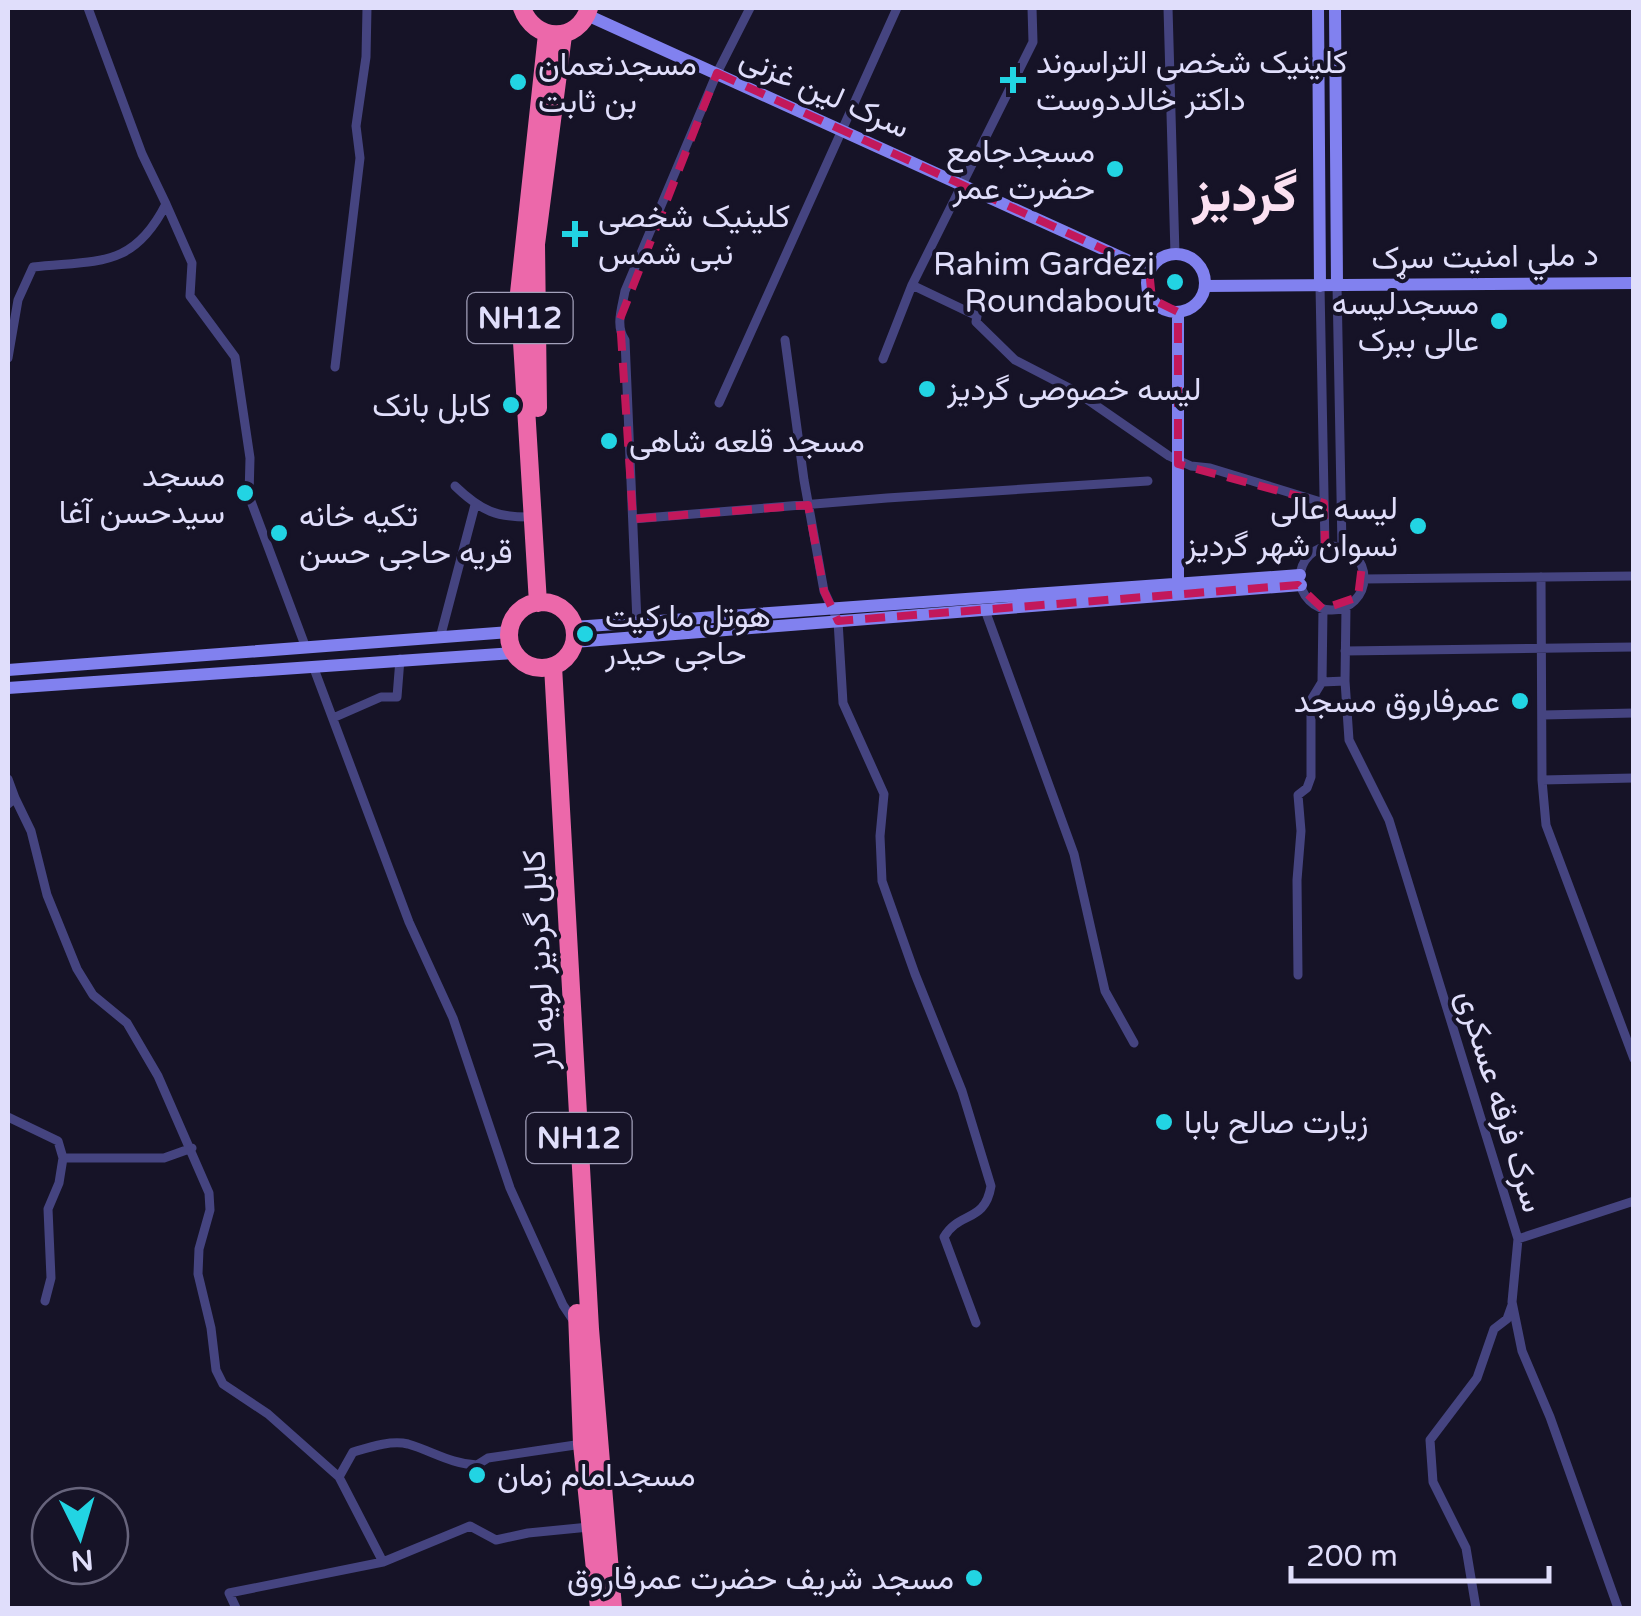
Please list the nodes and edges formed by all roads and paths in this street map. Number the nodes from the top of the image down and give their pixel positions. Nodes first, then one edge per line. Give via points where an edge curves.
1 (88, 8) edge
2 (367, 8) edge
3 (522, 8) edge
4 (750, 8) edge
5 (896, 8) edge
6 (1032, 8) edge
7 (1168, 8) edge
8 (1318, 8) edge
9 (1334, 8) edge
10 (588, 11) edge
11 (555, 34) junction
12 (717, 73) junction
13 (842, 128) junction
14 (964, 185) junction
15 (166, 204) junction
16 (1175, 254) junction
17 (1150, 270) junction
18 (1634, 282) edge
19 (912, 285) junction
20 (1205, 286) junction
21 (1320, 286) junction
22 (1337, 286) junction
23 (1178, 312) junction
24 (785, 340) dead end
25 (8, 358) edge
26 (883, 359) dead end
27 (335, 367) dead end
28 (719, 403) dead end
29 (1178, 460) junction
30 (1148, 481) dead end
31 (455, 486) dead end
32 (1324, 503) junction
33 (475, 505) junction
34 (808, 506) junction
35 (533, 517) junction
36 (634, 519) junction
37 (1325, 547) junction
38 (1342, 547) junction
39 (1541, 576) junction
40 (1634, 576) edge
41 (1364, 579) junction
42 (1301, 580) junction
43 (1178, 584) junction
44 (544, 603) junction
45 (1346, 607) junction
46 (1323, 608) junction
47 (985, 610) junction
48 (835, 615) junction
49 (637, 622) junction
50 (510, 632) junction
51 (574, 634) junction
52 (440, 638) junction
53 (1634, 647) edge
54 (306, 648) junction
55 (1542, 648) junction
56 (1346, 651) junction
57 (514, 653) junction
58 (400, 659) junction
59 (313, 666) junction
60 (547, 667) junction
61 (8, 670) edge
62 (1345, 681) junction
63 (1322, 682) junction
64 (8, 688) edge
65 (1634, 713) edge
66 (1542, 715) junction
67 (333, 718) junction
68 (1634, 778) edge
69 (8, 779) edge
70 (1542, 780) junction
71 (11, 801) edge
72 (1298, 975) dead end
73 (1134, 1043) dead end
74 (1634, 1059) edge
75 (8, 1117) edge
76 (192, 1148) junction
77 (63, 1158) junction
78 (1634, 1201) edge
79 (1518, 1240) junction
80 (45, 1301) dead end
81 (1512, 1302) junction
82 (976, 1323) dead end
83 (578, 1327) junction
84 (582, 1444) junction
85 (339, 1477) junction
86 (590, 1527) junction
87 (382, 1562) junction
88 (236, 1608) edge
89 (599, 1608) edge
90 (613, 1608) edge
91 (1476, 1608) edge
92 (1618, 1608) edge

1 - 15 street
2 - 27 street via 356,126 360,158
3 - 11 highway via 533,28
4 - 12 street
5 - 13 street
6 - 14 street via 1032,42
7 - 16 street
8 - 21 street
9 - 22 street
10 - 11 highway via 582,24
10 - 12 street, سرک لین غزنی
11 - 35 highway, NH12 via 519,294
11 - 44 highway, NH12 via 536,244
12 - 13 street, سرک لین غزنی
12 - 36 street via 625,291 619,332
13 - 14 street, سرک لین غزنی
13 - 28 street
14 - 17 street, سرک لین غزنی
14 - 19 street
15 - 25 street via 156,224 117,258 33,267 18,300
15 - 54 street via 192,263 190,296 235,356 250,496
16 - 17 street
16 - 20 street via 1201,267
17 - 23 street via 1152,299
18 - 22 street, د ملي امنیت سړک
19 - 26 street
19 - 29 street via 977,316 1015,360
20 - 21 street, د ملي امنیت سړک
20 - 23 street via 1196,304
21 - 22 street, د ملي امنیت سړک
21 - 32 street
22 - 38 street
23 - 29 street
24 - 34 street
29 - 32 street
29 - 43 street
30 - 34 street
31 - 33 street
32 - 37 street
33 - 35 street via 506,518
33 - 52 street
34 - 36 street
34 - 48 street
35 - 44 highway, NH12
36 - 49 street
37 - 38 street
37 - 42 street via 1308,557
38 - 41 street via 1357,558
39 - 40 street
39 - 41 street
39 - 55 street
41 - 45 street
42 - 43 street
42 - 46 street via 1309,600
42 - 47 street
43 - 48 street
44 - 50 highway via 519,612
44 - 51 highway via 567,614
45 - 46 street
45 - 56 street, سرک فرقه عسکری
46 - 63 street
47 - 48 street
47 - 73 street via 1074,854 1105,991
48 - 49 street
48 - 51 street
48 - 82 street via 843,703 884,794 882,881 992,1186 979,1213 950,1225 944,1237
49 - 51 street
50 - 52 street
50 - 57 highway
51 - 60 highway via 570,654
52 - 54 street
53 - 55 street
54 - 61 street
55 - 56 street
55 - 66 street
56 - 62 street, سرک فرقه عسکری
57 - 58 street
57 - 60 highway
58 - 59 street
58 - 67 street via 396,697 381,696
59 - 64 street
59 - 67 street
60 - 83 highway, کابل گردیز لویه لار / NH12
60 - 90 highway, کابل گردیز لویه لار / NH12
62 - 63 street
62 - 79 street, سرک فرقه عسکری via 1349,740 1389,820
63 - 72 street via 1311,700 1311,777 1298,795
65 - 66 street
66 - 70 street
67 - 83 street via 409,922 453,1018 510,1188
68 - 70 street
69 - 71 street
70 - 74 street via 1546,825
71 - 76 street via 32,831 46,894 77,969 93,995 127,1022
75 - 77 street via 58,1141
76 - 77 street via 164,1158
76 - 85 street via 209,1193 198,1274 216,1370 223,1384
77 - 80 street via 48,1209 51,1278
78 - 79 street
79 - 81 street, سرک فرقه عسکری
81 - 91 street via 1507,1319 1494,1329 1477,1378 1430,1440 1433,1482 1466,1548
81 - 92 street, سرک فرقه عسکری via 1522,1351
83 - 84 highway, کابل گردیز لویه لار / NH12
84 - 85 street via 477,1465 405,1443 380,1445 354,1452
84 - 86 highway, کابل گردیز لویه لار / NH12
85 - 87 street
86 - 87 street via 496,1540 470,1526
86 - 89 highway, کابل گردیز لویه لار / NH12
87 - 88 street via 229,1593

